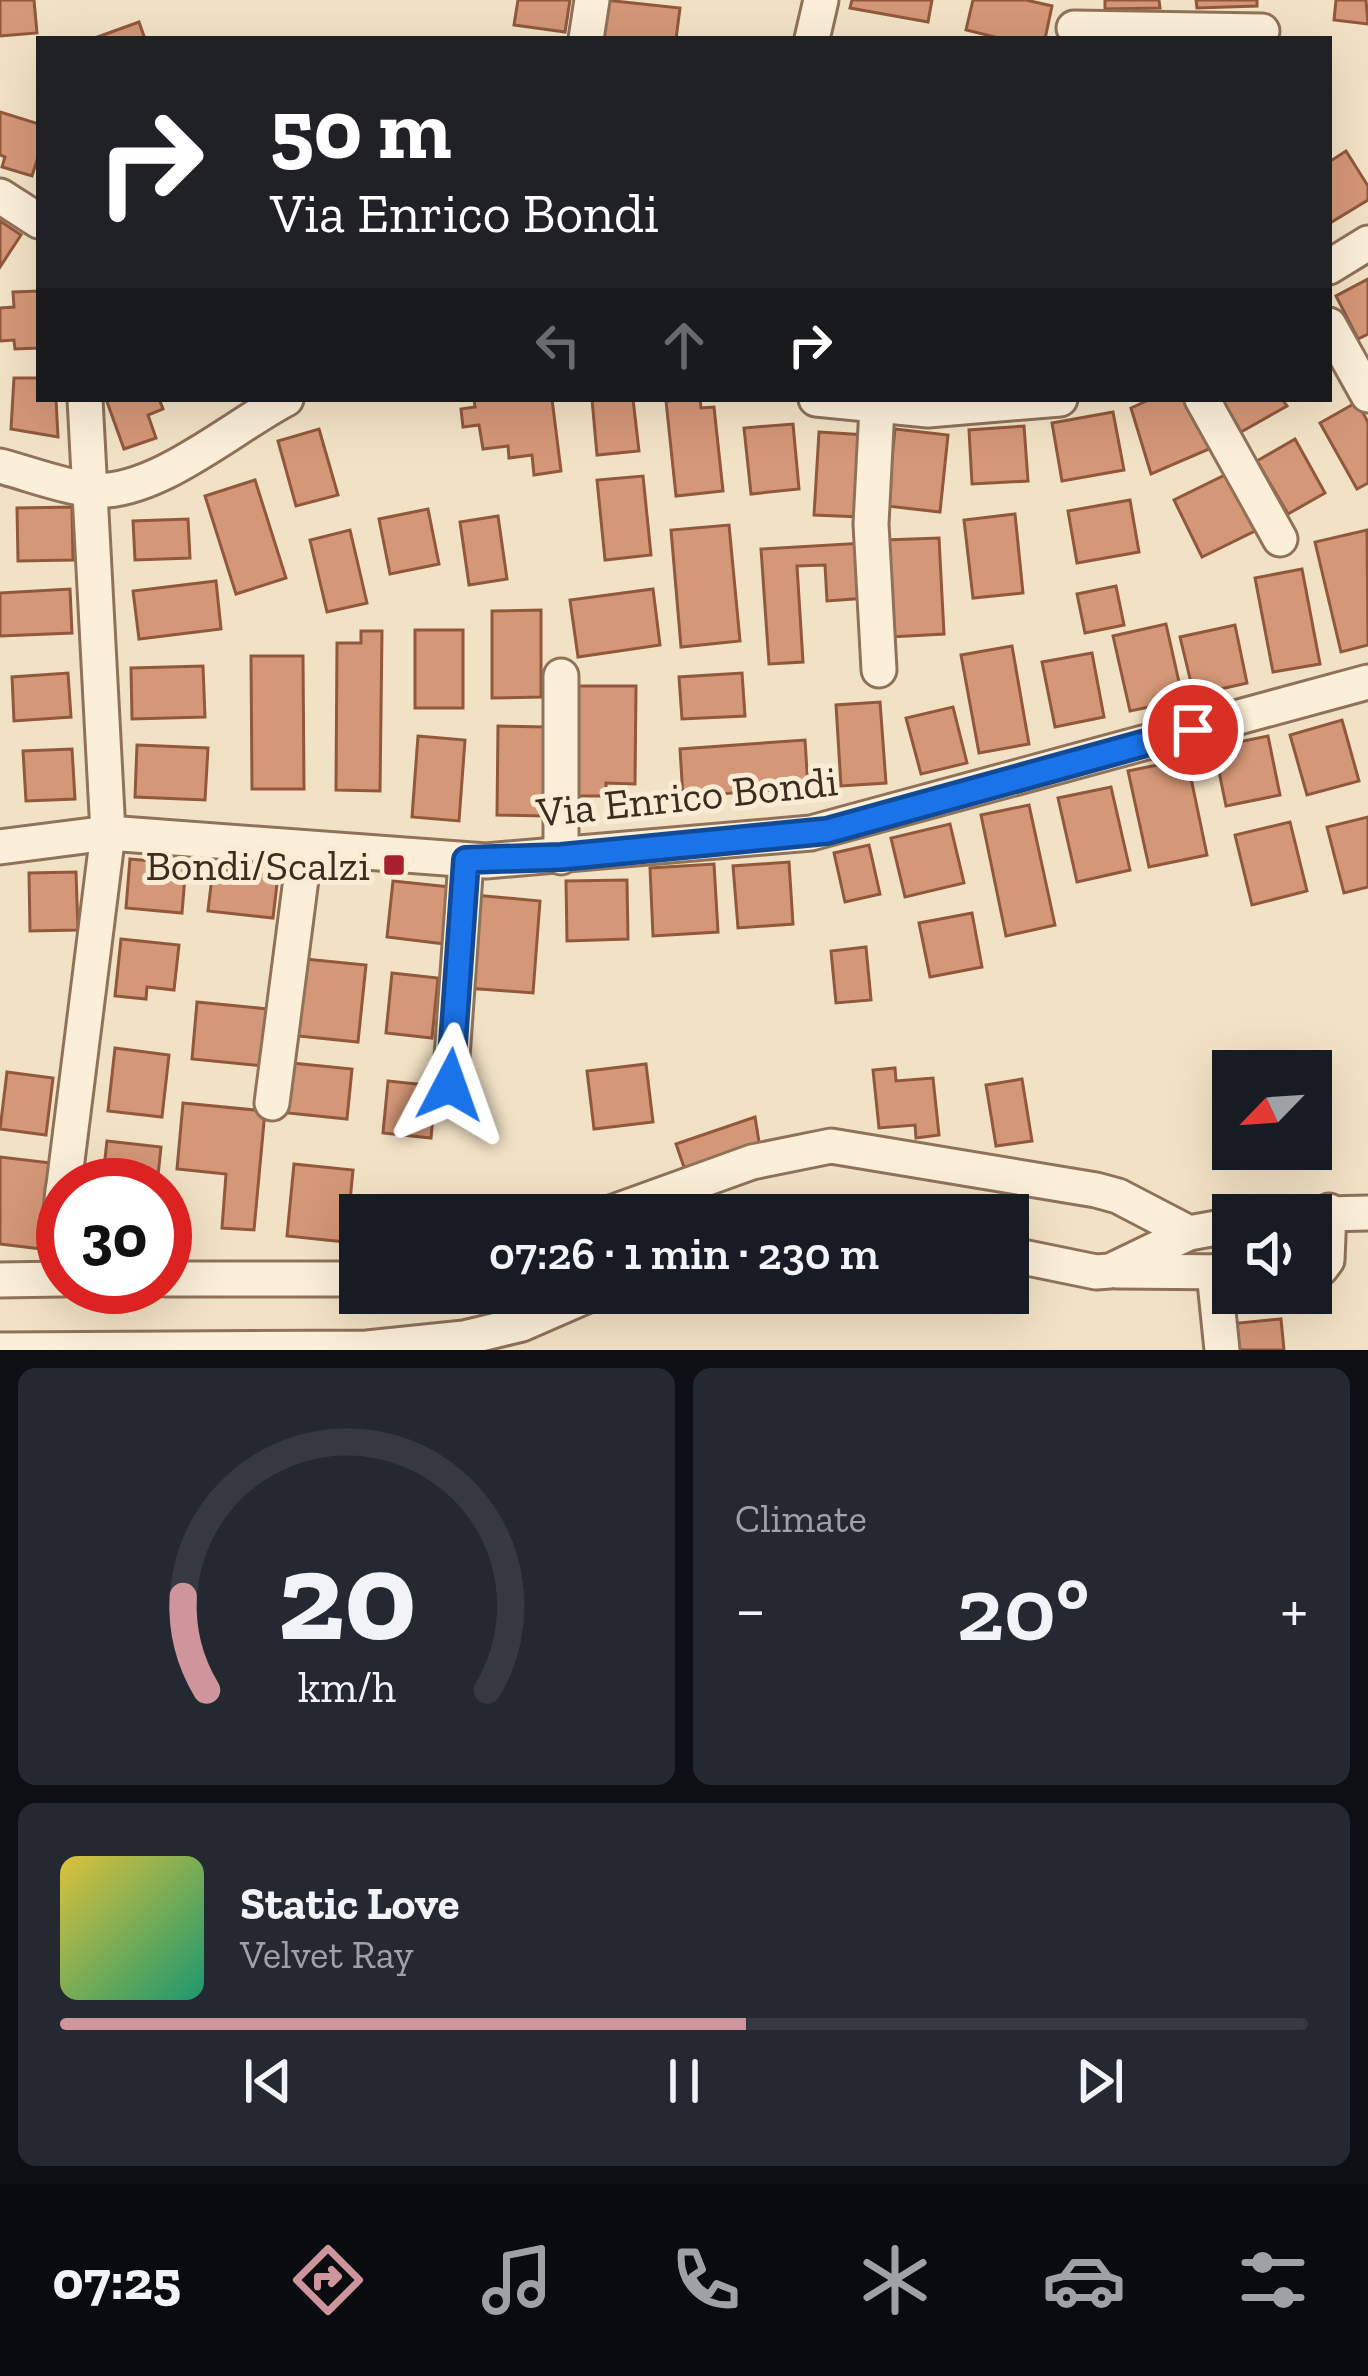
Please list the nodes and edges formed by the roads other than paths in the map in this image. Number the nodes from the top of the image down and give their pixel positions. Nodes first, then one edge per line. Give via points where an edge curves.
1 (592, 0) edge
2 (820, 0) edge
3 (1074, 22) edge
4 (1262, 31) dead end
5 (586, 36) edge
6 (813, 36) edge
7 (0, 196) edge
8 (36, 219) edge
9 (1368, 243) edge
10 (1332, 264) edge
11 (1332, 330) edge
12 (1368, 395) edge
13 (85, 402) edge
14 (281, 402) edge
15 (839, 402) edge
16 (1030, 402) edge
17 (1204, 402) edge
18 (877, 407) junction
19 (0, 466) edge
20 (91, 490) junction
21 (1280, 539) dead end
22 (880, 670) dead end
23 (561, 676) dead end
24 (1368, 682) edge
25 (108, 832) junction
26 (0, 848) edge
27 (305, 848) junction
28 (561, 857) junction
29 (466, 860) junction
30 (450, 1085) dead end
31 (272, 1103) dead end
32 (67, 1158) edge
33 (663, 1194) edge
34 (1332, 1211) edge
35 (1368, 1213) edge
36 (1212, 1228) edge
37 (1189, 1232) junction
38 (1029, 1258) edge
39 (1109, 1271) junction
40 (1212, 1272) edge
41 (36, 1279) edge
42 (192, 1279) edge
43 (339, 1279) edge
44 (0, 1280) edge
45 (545, 1314) edge
46 (1222, 1314) edge
47 (0, 1350) edge
48 (1222, 1350) edge

1 - 5 street
2 - 6 street
3 - 4 street
7 - 8 street
9 - 10 street
11 - 12 street
13 - 20 street
14 - 20 street via 150,479
15 - 18 street
16 - 18 street
17 - 21 street
18 - 22 street via 871,524
19 - 20 street
20 - 25 street
23 - 28 street
24 - 28 street, Via Enrico Bondi via 843,827
25 - 26 street, Via Enrico Bondi
25 - 27 street, Via Enrico Bondi
25 - 32 street
27 - 29 street, Via Enrico Bondi
27 - 31 street
28 - 29 street, Via Enrico Bondi
29 - 30 street
33 - 37 street via 752,1162 831,1146 1096,1190
34 - 35 street
36 - 37 street
37 - 39 street
38 - 39 street
39 - 40 street
41 - 44 street
42 - 43 street
45 - 47 street via 464,1338 386,1346
46 - 48 street

